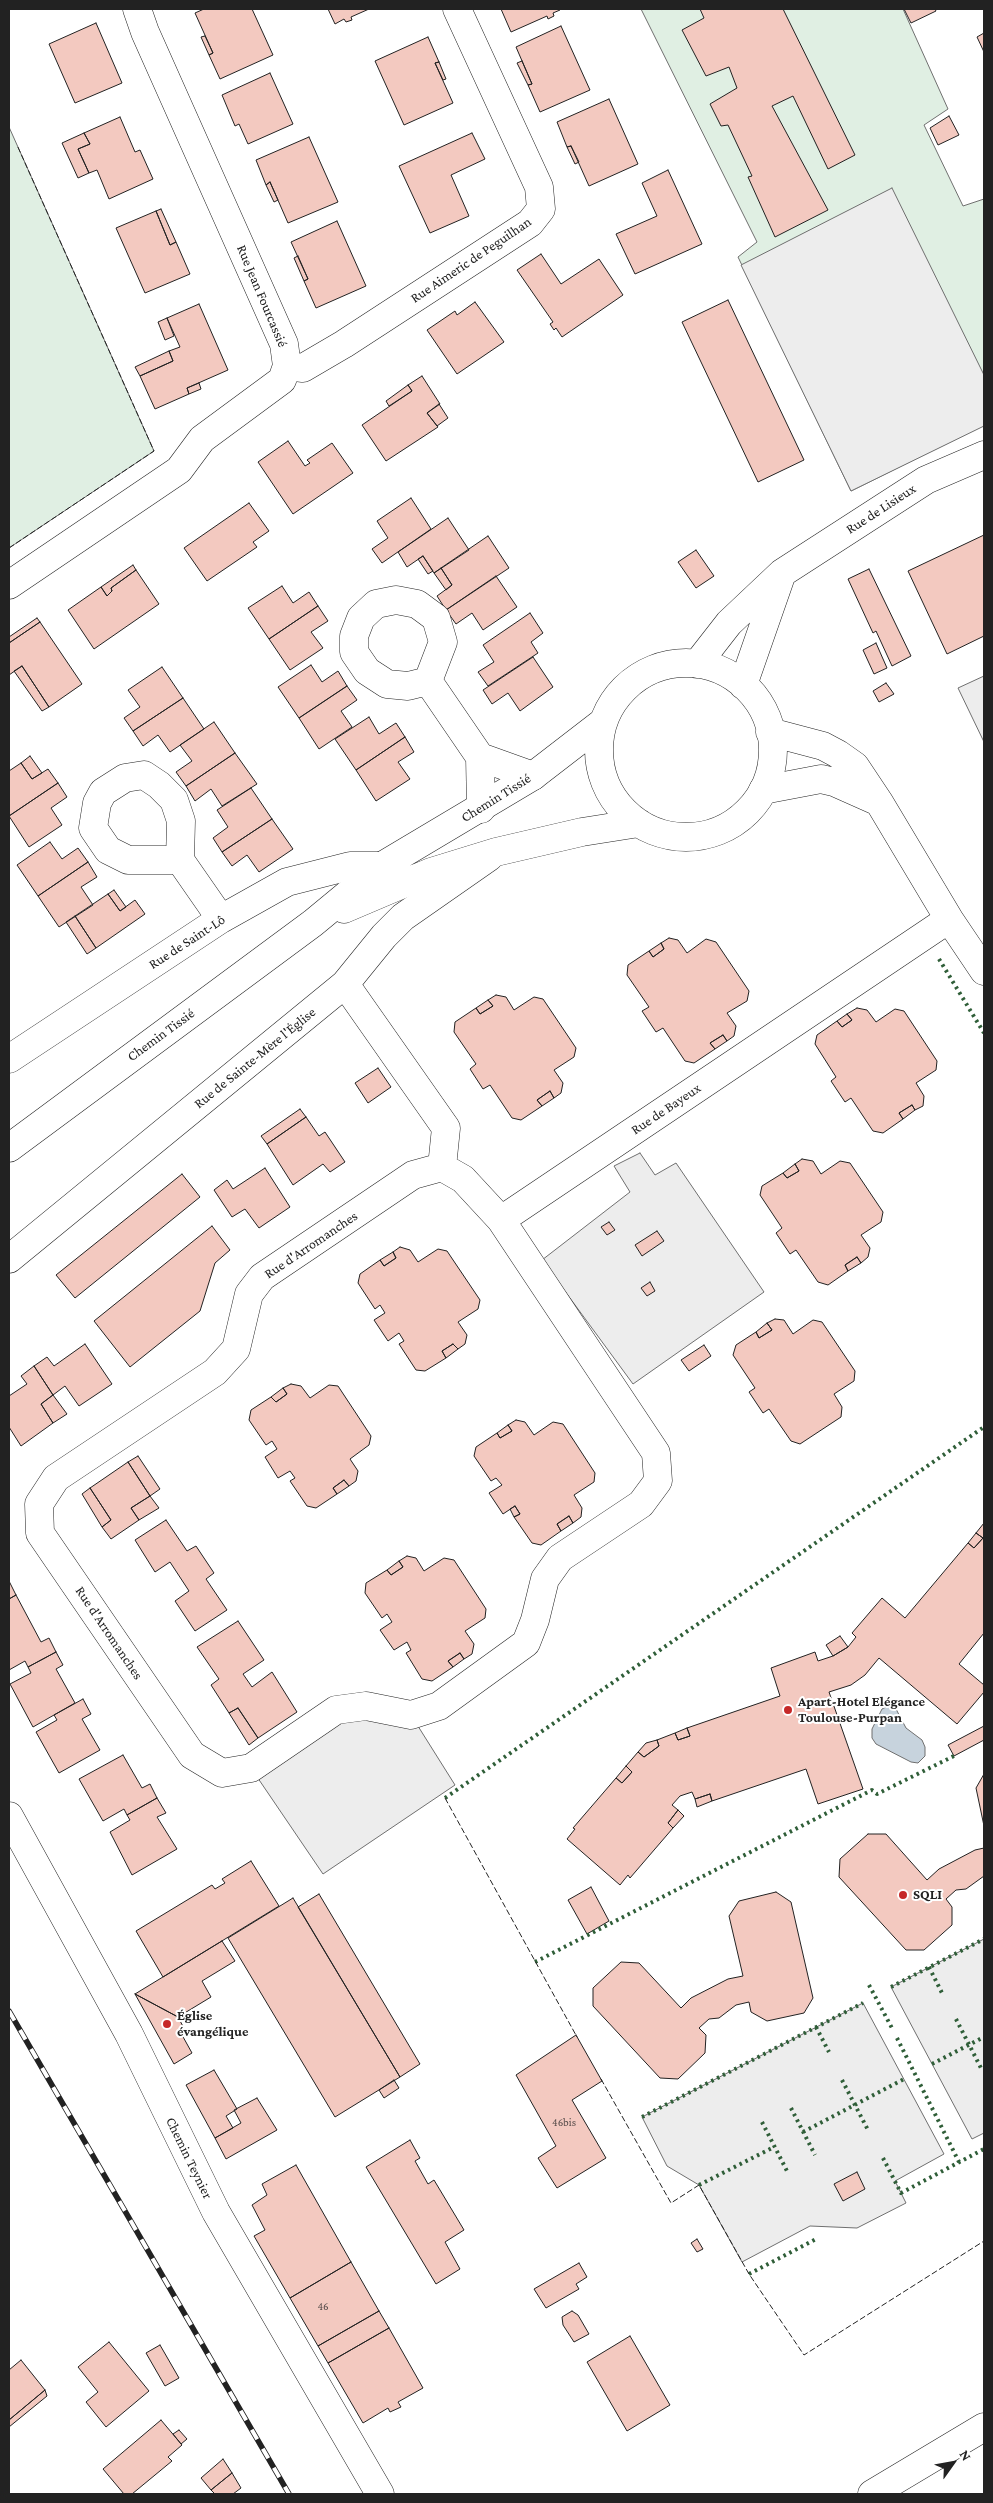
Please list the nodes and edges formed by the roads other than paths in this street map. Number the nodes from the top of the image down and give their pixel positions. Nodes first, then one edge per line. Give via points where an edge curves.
1 (137, 9) edge
2 (457, 9) edge
3 (287, 366) junction
4 (984, 455) edge
5 (782, 573) junction
6 (9, 584) edge
7 (697, 664) junction
8 (428, 681) dead end
9 (743, 685) junction
10 (603, 722) junction
11 (770, 732) junction
12 (480, 757) junction
13 (533, 776) junction
14 (763, 790) junction
15 (879, 802) junction
16 (481, 809) junction
17 (639, 823) junction
18 (496, 852) junction
19 (180, 860) dead end
20 (382, 866) junction
21 (221, 919) junction
22 (949, 919) junction
23 (313, 922) junction
24 (984, 971) edge
25 (345, 984) junction
26 (9, 1059) edge
27 (9, 1148) edge
28 (442, 1167) junction
29 (502, 1220) junction
30 (9, 1259) edge
31 (9, 1816) edge
32 (984, 2427) edge
33 (380, 2494) edge
34 (872, 2494) edge

1 - 3 main road, Rue Jean Fourcassié via 284,344
2 - 3 main road, Rue Aimeric de Peguilhan via 539,187 541,209 530,223 344,344 303,368
3 - 6 main road, Rue Jean Fourcassié via 282,380 202,439 179,470
4 - 5 main road, Rue de Lisieux via 926,480
5 - 7 main road, Rue de Lisieux via 729,623
5 - 9 main road
7 - 9 main road via 717,668
7 - 10 main road via 670,664 643,674 624,688
8 - 12 main road
9 - 11 main road via 755,698
10 - 13 main road, Chemin Tissié
10 - 17 main road via 599,758 606,784 622,809
11 - 14 main road via 772,760
11 - 15 main road via 823,746 838,754 856,766
12 - 13 main road
12 - 16 main road
13 - 16 main road, Chemin Tissié
14 - 15 main road via 821,779
14 - 17 main road via 739,819 711,833 672,836
15 - 22 main road
16 - 20 main road, Chemin Tissié
17 - 18 main road, Chemin Tissié via 582,832
18 - 23 main road, Chemin Tissié via 431,872
18 - 25 main road, Rue de Sainte-Mère l'Église via 403,917
19 - 21 main road
20 - 21 main road, Rue de Saint-Lô via 350,866 287,882
20 - 23 main road, Chemin Tissié
21 - 26 main road, Rue de Saint-Lô
22 - 24 main road
22 - 29 main road, Rue de Bayeux
23 - 27 main road, Chemin Tissié
25 - 28 main road via 446,1128
25 - 30 main road, Rue de Sainte-Mère l'Église
28 - 29 main road via 463,1179
28 - 29 main road, Rue d'Arromanches via 412,1175 262,1277 249,1294 236,1349 215,1372 56,1478 39,1504 40,1533 192,1755 222,1773 251,1768 336,1710 366,1706 411,1716 439,1706 526,1644 545,1579 560,1558 641,1504 658,1481 656,1453
31 - 33 main road, Chemin Teynier via 129,2034 216,2212
32 - 34 main road

